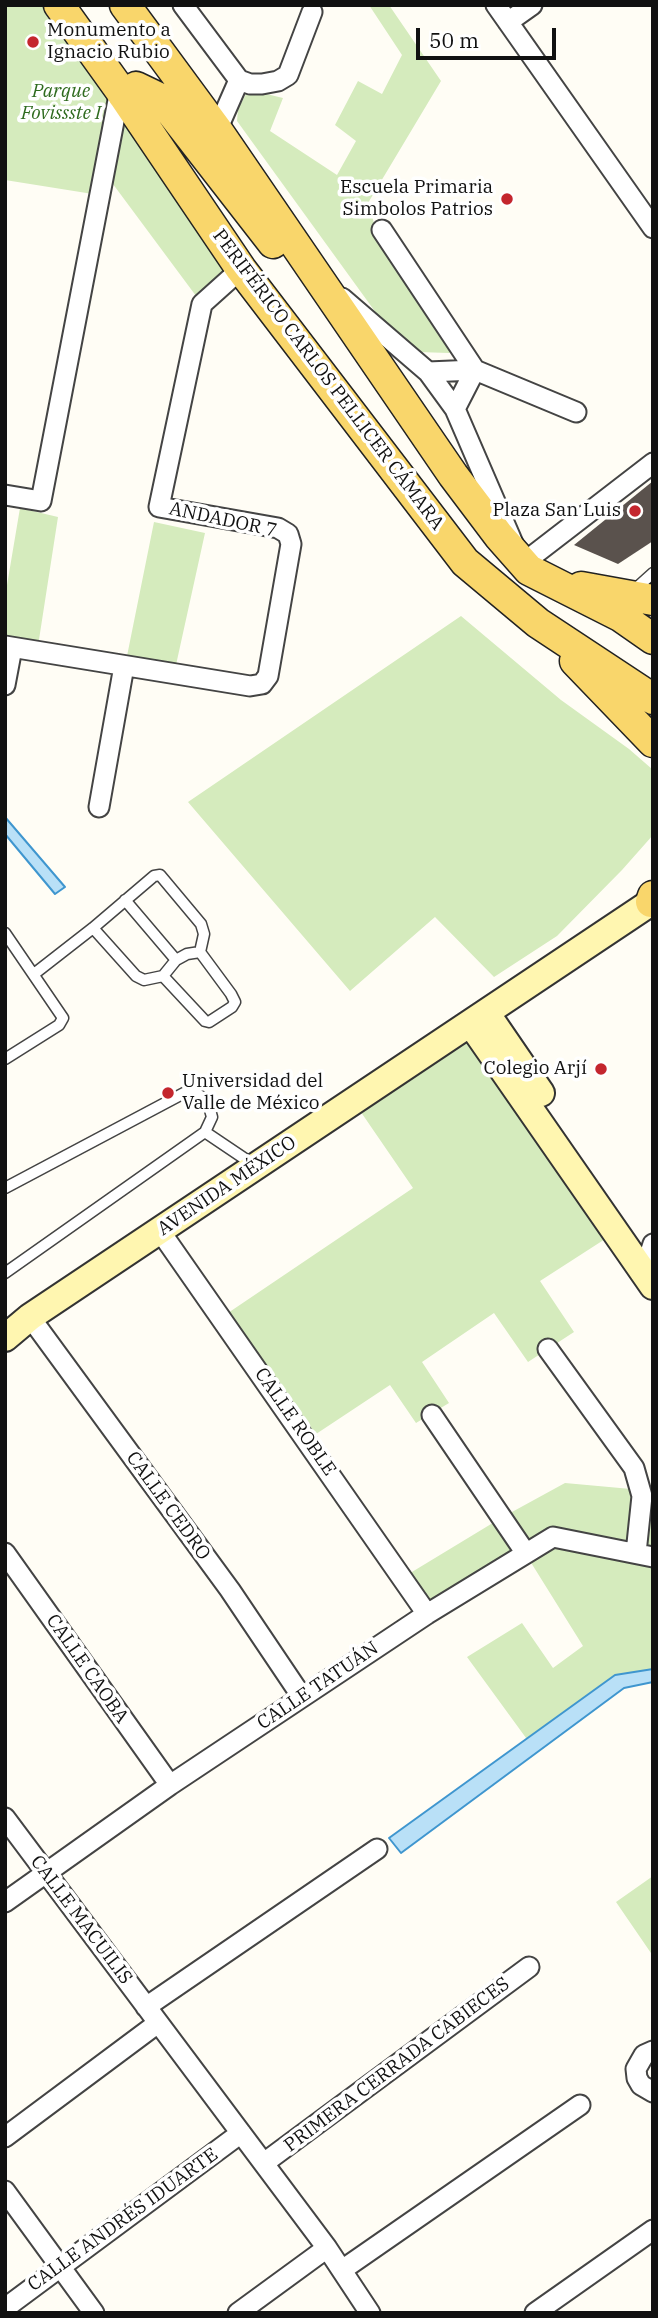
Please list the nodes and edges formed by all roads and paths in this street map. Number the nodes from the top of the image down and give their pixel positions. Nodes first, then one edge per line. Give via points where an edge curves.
1 (59, 5) edge
2 (125, 5) edge
3 (183, 5) edge
4 (496, 5) edge
5 (533, 5) edge
6 (312, 12) dead end
7 (508, 23) junction
8 (239, 80) junction
9 (122, 93) junction
10 (217, 130) junction
11 (653, 228) edge
12 (382, 230) dead end
13 (241, 269) junction
14 (320, 279) junction
15 (475, 370) junction
16 (428, 372) junction
17 (455, 409) junction
18 (576, 412) dead end
19 (653, 463) edge
20 (5, 495) edge
21 (465, 562) junction
22 (653, 573) edge
23 (531, 575) junction
24 (634, 603) edge
25 (538, 623) junction
26 (653, 625) edge
27 (653, 639) edge
28 (9, 647) edge
29 (124, 666) junction
30 (5, 685) edge
31 (653, 699) edge
32 (653, 742) edge
33 (99, 807) dead end
34 (125, 900) junction
35 (652, 900) edge
36 (93, 928) junction
37 (5, 933) edge
38 (200, 952) junction
39 (176, 960) junction
40 (34, 974) junction
41 (163, 976) junction
42 (479, 1019) junction
43 (5, 1059) edge
44 (205, 1132) junction
45 (257, 1167) junction
46 (5, 1188) edge
47 (160, 1231) junction
48 (652, 1251) edge
49 (5, 1273) edge
50 (653, 1286) edge
51 (30, 1317) junction
52 (5, 1338) edge
53 (548, 1349) dead end
54 (432, 1415) dead end
55 (525, 1552) junction
56 (5, 1553) edge
57 (644, 1555) edge
58 (427, 1614) junction
59 (302, 1697) junction
60 (170, 1785) junction
61 (5, 1818) edge
62 (377, 1849) dead end
63 (46, 1873) junction
64 (5, 1902) edge
65 (529, 1967) dead end
66 (152, 2015) junction
67 (653, 2051) edge
68 (653, 2092) edge
69 (580, 2105) dead end
70 (241, 2133) junction
71 (5, 2137) edge
72 (264, 2163) junction
73 (5, 2191) edge
74 (653, 2230) edge
75 (327, 2248) junction
76 (60, 2266) junction
77 (342, 2270) junction
78 (5, 2308) edge
79 (94, 2313) edge
80 (238, 2313) edge
81 (370, 2313) edge
82 (535, 2313) edge

1 - 9 main road, PERIFÉRICO CARLOS PELLICER CÁMARA
2 - 10 main road
3 - 8 street
4 - 7 street
5 - 7 street
6 - 8 street via 288,75 262,84
7 - 11 street
8 - 10 street
9 - 13 main road, PERIFÉRICO CARLOS PELLICER CÁMARA
9 - 14 main road via 136,87 160,99 276,247
9 - 20 street via 41,501
10 - 14 main road
12 - 15 street
13 - 21 main road, PERIFÉRICO CARLOS PELLICER CÁMARA
13 - 29 street, ANDADOR 7 via 201,304 159,506 278,528 288,534 291,544 268,676 262,684 250,687
14 - 16 street
14 - 23 main road via 453,475
15 - 16 street
15 - 17 street
15 - 18 street
16 - 17 street
17 - 23 street
19 - 23 street
21 - 23 main road
21 - 25 main road, PERIFÉRICO CARLOS PELLICER CÁMARA
22 - 24 lane
23 - 24 main road
24 - 26 main road
24 - 27 main road
25 - 31 main road, PERIFÉRICO CARLOS PELLICER CÁMARA
25 - 32 main road
28 - 29 street
28 - 30 street
29 - 33 street
34 - 36 lane
34 - 38 lane via 160,876 201,924
34 - 39 lane
35 - 42 main road, AVENIDA MÉXICO
36 - 40 lane
36 - 41 lane via 136,976 144,980
37 - 40 lane
38 - 39 lane
38 - 41 lane via 235,1002 209,1022 201,1019
39 - 41 lane
40 - 43 lane via 63,1018
42 - 45 main road, AVENIDA MÉXICO
42 - 48 main road
42 - 50 main road
44 - 45 lane
44 - 46 lane via 212,1116 208,1103 198,1094 186,1092
44 - 49 lane
45 - 47 main road, AVENIDA MÉXICO
47 - 51 main road, AVENIDA MÉXICO
47 - 58 street, CALLE ROBLE
51 - 52 main road, AVENIDA MÉXICO
51 - 59 street, CALLE CEDRO via 222,1579
53 - 57 street via 634,1468 642,1496
54 - 55 street
55 - 57 street, CALLE TATUÁN via 553,1537
55 - 58 street, CALLE TATUÁN
56 - 60 street, CALLE CAOBA
58 - 59 street, CALLE TATUÁN
59 - 60 street, CALLE TATUÁN
60 - 63 street, CALLE TATUÁN
61 - 63 street, CALLE MACUILIS
62 - 66 street
63 - 64 street, CALLE TATUÁN
63 - 66 street, CALLE MACUILIS
65 - 72 street, PRIMERA CERRADA CABIECES
66 - 70 street, CALLE MACUILIS
66 - 71 street
67 - 68 street via 644,2055 636,2069 641,2085
69 - 77 street
70 - 72 street, CALLE MACUILIS
70 - 76 street, CALLE ANDRÉS IDUARTE
72 - 75 street, CALLE MACUILIS
73 - 76 street
74 - 82 street
75 - 77 street, CALLE MACUILIS
75 - 80 street
76 - 78 street, CALLE ANDRÉS IDUARTE
76 - 79 street
77 - 81 street, CALLE MACUILIS

